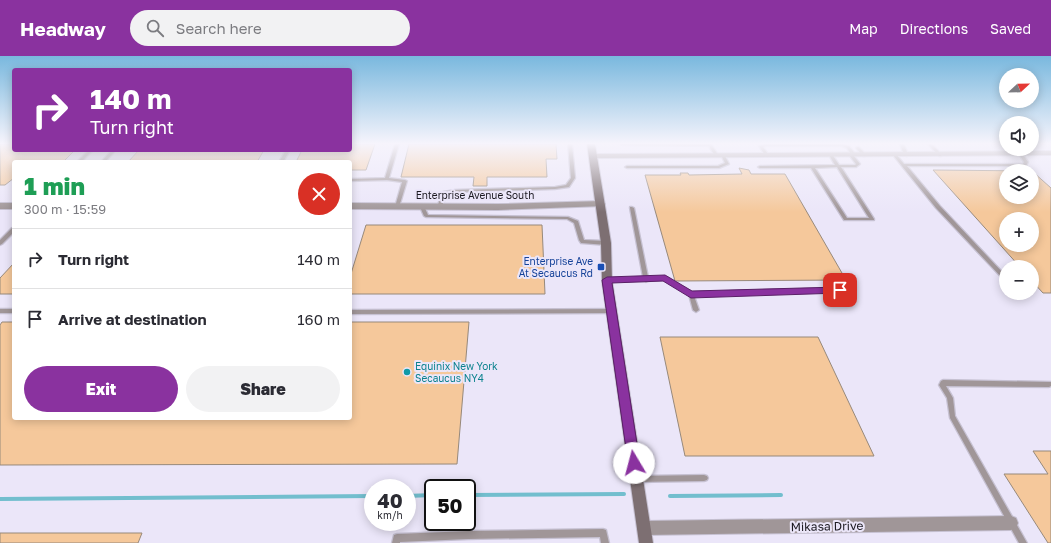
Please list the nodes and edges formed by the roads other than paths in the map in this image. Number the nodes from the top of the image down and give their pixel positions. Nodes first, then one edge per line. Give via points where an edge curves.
1 (391, 167) edge
2 (572, 167) edge
3 (596, 167) edge
4 (627, 167) dead end
5 (720, 167) edge
6 (760, 167) dead end
7 (838, 167) junction
8 (843, 167) edge
9 (904, 167) edge
10 (813, 168) junction
11 (387, 179) junction
12 (352, 180) edge
13 (601, 204) junction
14 (0, 206) edge
15 (12, 206) edge
16 (352, 206) edge
17 (397, 206) junction
18 (422, 207) junction
19 (439, 207) junction
20 (498, 207) junction
21 (632, 208) dead end
22 (498, 217) junction
23 (12, 231) edge
24 (0, 243) edge
25 (606, 243) junction
26 (999, 272) edge
27 (607, 280) junction
28 (646, 280) junction
29 (840, 290) dead end
30 (691, 294) junction
31 (696, 310) dead end
32 (0, 311) edge
33 (12, 311) edge
34 (611, 311) junction
35 (352, 312) edge
36 (1049, 384) dead end
37 (704, 478) dead end
38 (636, 479) junction
39 (1011, 523) junction
40 (644, 528) junction
41 (396, 543) edge
42 (604, 543) edge
43 (646, 543) edge
44 (1023, 543) edge

1 - 11 lane
2 - 19 lane via 573,178 567,186 455,191 445,193
3 - 13 main road
4 - 5 lane
6 - 10 lane
7 - 8 lane
7 - 10 lane
7 - 10 lane via 872,219 846,219
9 - 26 lane via 938,207
11 - 12 lane
11 - 17 lane via 405,181
13 - 20 street, Enterprise Avenue South
13 - 25 main road
14 - 15 street
16 - 17 street, Enterprise Avenue South
17 - 18 street, Enterprise Avenue South
18 - 19 street, Enterprise Avenue South
18 - 22 lane via 426,216
19 - 20 street, Enterprise Avenue South
20 - 22 lane
21 - 28 lane
22 - 25 lane via 571,219 576,222 583,242
23 - 24 lane
25 - 27 main road
27 - 28 lane
27 - 34 main road
28 - 30 lane via 665,278
29 - 30 lane
30 - 31 lane
32 - 33 lane
34 - 35 lane
34 - 38 main road
36 - 39 lane via 943,382 942,385 950,398 952,416
37 - 38 lane
38 - 40 main road
39 - 40 street, Mikasa Drive
39 - 44 lane
40 - 43 main road
41 - 42 lane via 397,538 575,532 603,533

